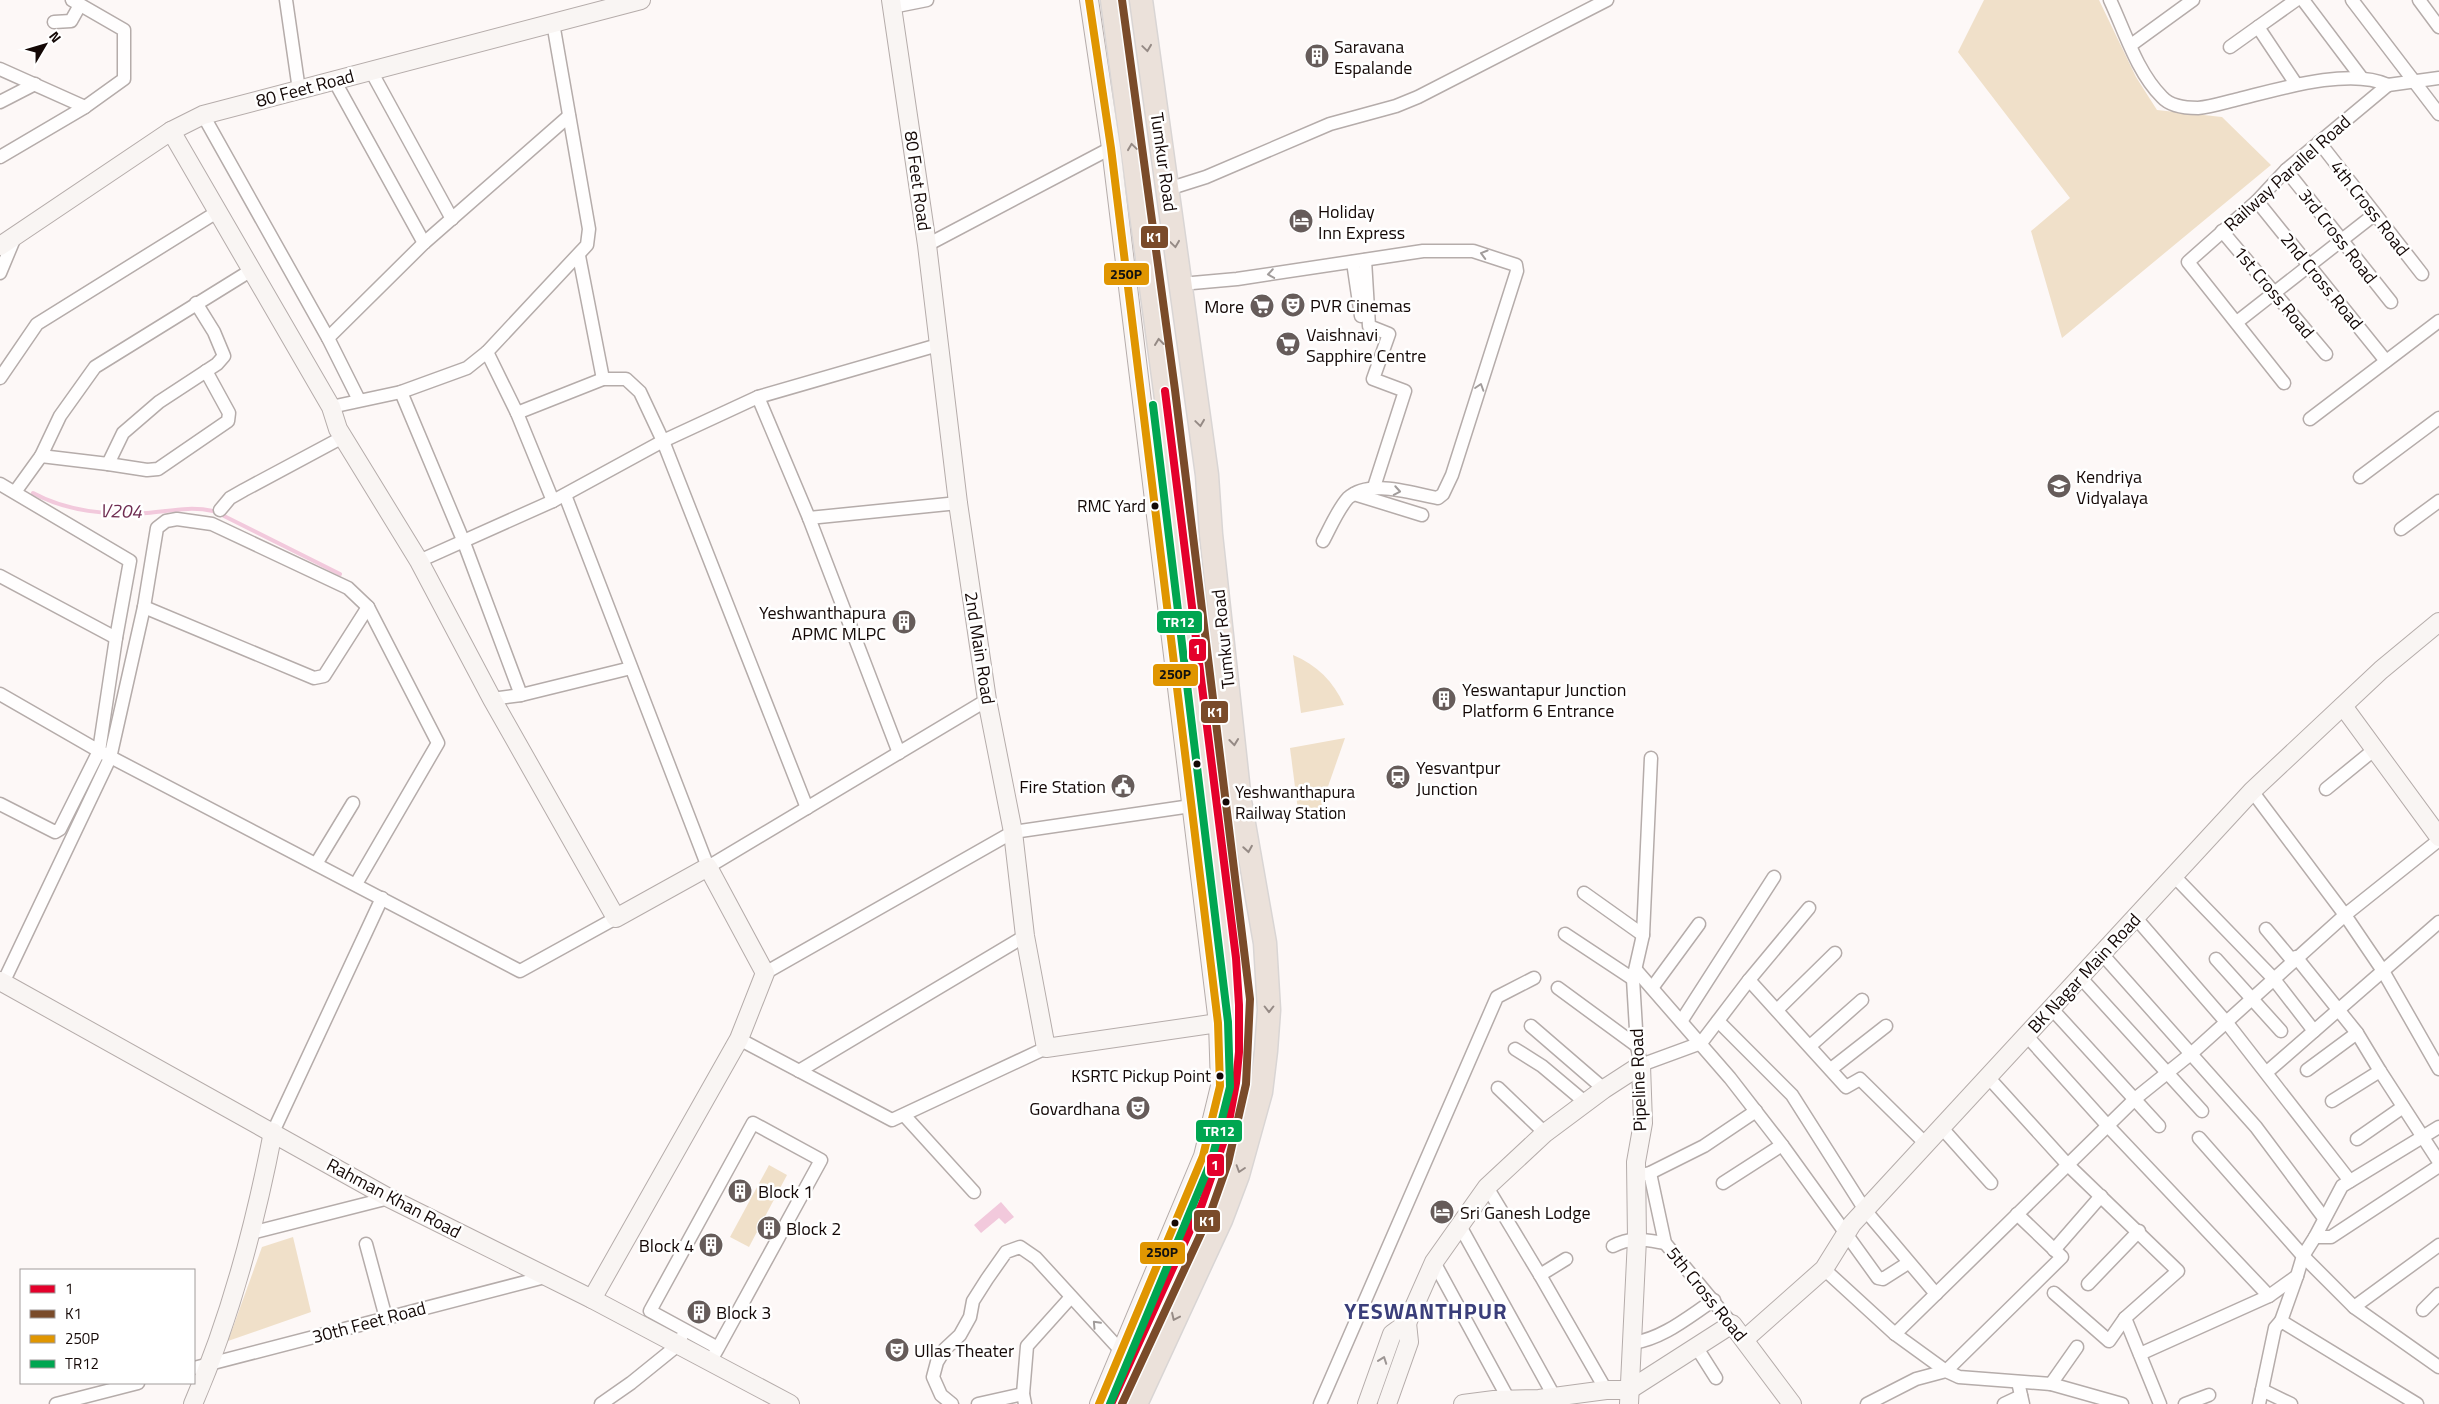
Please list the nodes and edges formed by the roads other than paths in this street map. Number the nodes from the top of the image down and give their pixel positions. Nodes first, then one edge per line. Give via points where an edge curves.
1 (286, 0) edge
2 (641, 0) edge
3 (928, 0) edge
4 (1089, 0) edge
5 (1112, 0) edge
6 (1141, 0) edge
7 (1607, 0) edge
8 (2110, 0) edge
9 (2296, 0) edge
10 (2303, 0) edge
11 (2352, 0) edge
12 (2419, 0) edge
13 (76, 2) edge
14 (2185, 2) edge
15 (892, 3) edge
16 (54, 22) dead end
17 (553, 23) junction
18 (2439, 27) edge
19 (2258, 28) junction
20 (2131, 45) junction
21 (2230, 47) dead end
22 (0, 69) edge
23 (372, 71) junction
24 (2361, 77) junction
25 (2439, 78) edge
26 (334, 80) junction
27 (2413, 80) junction
28 (35, 84) junction
29 (2296, 84) junction
30 (2388, 85) junction
31 (299, 90) junction
32 (0, 102) edge
33 (85, 107) junction
34 (2439, 114) edge
35 (203, 115) junction
36 (569, 116) junction
37 (170, 131) junction
38 (2319, 142) junction
39 (1111, 148) junction
40 (0, 157) edge
41 (2286, 170) junction
42 (1168, 189) junction
43 (2257, 201) junction
44 (217, 212) junction
45 (2375, 214) junction
46 (452, 219) junction
47 (2222, 231) junction
48 (15, 237) junction
49 (2342, 241) junction
50 (424, 243) junction
51 (927, 245) junction
52 (0, 246) edge
53 (578, 256) junction
54 (1359, 261) junction
55 (2310, 266) junction
56 (250, 271) junction
57 (0, 273) edge
58 (2422, 274) dead end
59 (1181, 284) junction
60 (2275, 294) junction
61 (2391, 302) dead end
62 (196, 303) junction
63 (1361, 316) dead end
64 (2439, 321) edge
65 (2236, 322) junction
66 (328, 338) junction
67 (938, 345) junction
68 (487, 352) junction
69 (2326, 354) dead end
70 (2386, 361) junction
71 (206, 371) junction
72 (0, 378) edge
73 (603, 379) junction
74 (2284, 383) dead end
75 (401, 392) junction
76 (758, 397) junction
77 (359, 400) junction
78 (331, 406) junction
79 (517, 413) junction
80 (2439, 418) edge
81 (2310, 419) dead end
82 (343, 437) junction
83 (663, 441) junction
84 (41, 456) junction
85 (108, 464) junction
86 (2360, 477) dead end
87 (0, 484) edge
88 (1374, 487) junction
89 (15, 492) junction
90 (1354, 494) junction
91 (565, 495) junction
92 (553, 501) junction
93 (2439, 501) edge
94 (958, 503) junction
95 (220, 510) dead end
96 (1422, 515) dead end
97 (809, 518) junction
98 (2402, 529) dead end
99 (463, 540) junction
100 (1323, 541) dead end
101 (419, 561) junction
102 (0, 576) edge
103 (144, 607) junction
104 (368, 607) junction
105 (2439, 622) edge
106 (116, 638) junction
107 (631, 668) junction
108 (0, 694) edge
109 (521, 695) junction
110 (492, 699) junction
111 (987, 700) junction
112 (2343, 706) junction
113 (2374, 749) junction
114 (899, 753) junction
115 (105, 755) junction
116 (1651, 758) dead end
117 (2326, 789) dead end
118 (2252, 791) junction
119 (353, 803) dead end
120 (0, 804) edge
121 (1191, 806) junction
122 (807, 808) junction
123 (1013, 832) junction
124 (2439, 838) edge
125 (316, 864) junction
126 (708, 867) junction
127 (2174, 876) junction
128 (1774, 877) dead end
129 (356, 884) junction
130 (1584, 893) dead end
131 (382, 898) junction
132 (1809, 908) dead end
133 (2345, 915) junction
134 (616, 918) junction
135 (2135, 918) junction
136 (1699, 924) dead end
137 (2438, 925) edge
138 (2266, 930) dead end
139 (1566, 934) dead end
140 (1643, 935) junction
141 (1025, 936) junction
142 (1835, 953) dead end
143 (2102, 954) junction
144 (2216, 959) dead end
145 (2294, 959) junction
146 (2383, 971) junction
147 (765, 973) junction
148 (1634, 974) junction
149 (2080, 977) junction
150 (1534, 978) dead end
151 (2274, 978) junction
152 (1749, 980) junction
153 (1, 985) edge
154 (1558, 988) dead end
155 (1652, 988) junction
156 (2252, 998) junction
157 (1862, 1000) dead end
158 (2052, 1008) junction
159 (2339, 1009) junction
160 (1777, 1010) junction
161 (1682, 1020) junction
162 (1718, 1021) junction
163 (1218, 1023) junction
164 (2227, 1023) junction
165 (1531, 1026) dead end
166 (1886, 1026) dead end
167 (2281, 1031) dead end
168 (2314, 1031) junction
169 (2357, 1033) junction
170 (2026, 1035) junction
171 (740, 1038) junction
172 (1701, 1043) junction
173 (1637, 1046) junction
174 (1810, 1046) junction
175 (1046, 1048) junction
176 (1515, 1049) dead end
177 (2192, 1054) junction
178 (1641, 1065) junction
179 (1831, 1069) junction
180 (2439, 1069) edge
181 (2307, 1070) dead end
182 (799, 1071) junction
183 (2167, 1072) junction
184 (2267, 1072) junction
185 (2380, 1072) junction
186 (1988, 1077) junction
187 (1498, 1088) dead end
188 (1604, 1089) junction
189 (1227, 1090) junction
190 (2136, 1098) junction
191 (2332, 1102) dead end
192 (1586, 1103) junction
193 (2403, 1107) junction
194 (1756, 1111) junction
195 (2202, 1111) dead end
196 (904, 1115) junction
197 (2107, 1125) junction
198 (2159, 1126) dead end
199 (1941, 1127) junction
200 (2439, 1127) edge
201 (273, 1132) junction
202 (1545, 1133) junction
203 (2423, 1137) junction
204 (2199, 1138) dead end
205 (2357, 1139) dead end
206 (1926, 1144) junction
207 (1782, 1145) junction
208 (2068, 1164) junction
209 (2439, 1164) edge
210 (1643, 1174) junction
211 (2350, 1181) junction
212 (1722, 1183) dead end
213 (1991, 1183) dead end
214 (1487, 1187) junction
215 (974, 1192) dead end
216 (2101, 1196) junction
217 (389, 1198) junction
218 (1865, 1210) junction
219 (2017, 1214) junction
220 (2324, 1218) junction
221 (1460, 1226) junction
222 (2139, 1232) junction
223 (251, 1233) junction
224 (1845, 1233) junction
225 (2315, 1237) junction
226 (1636, 1239) junction
227 (1665, 1243) junction
228 (366, 1244) dead end
229 (1613, 1246) dead end
230 (2439, 1246) edge
231 (2054, 1250) junction
232 (2303, 1256) junction
233 (1566, 1259) dead end
234 (1434, 1262) junction
235 (1908, 1263) junction
236 (1824, 1269) junction
237 (1540, 1275) junction
238 (2297, 1276) junction
239 (544, 1277) junction
240 (2088, 1284) dead end
241 (2054, 1293) dead end
242 (1936, 1294) junction
243 (2439, 1294) edge
244 (2269, 1296) junction
245 (1071, 1297) junction
246 (592, 1299) junction
247 (1714, 1300) junction
248 (2354, 1307) junction
249 (2423, 1310) dead end
250 (386, 1318) junction
251 (646, 1318) junction
252 (2125, 1318) junction
253 (2281, 1321) junction
254 (1407, 1323) junction
255 (1732, 1324) junction
256 (1895, 1334) junction
257 (681, 1337) junction
258 (1745, 1339) junction
259 (1633, 1343) junction
260 (2077, 1347) dead end
261 (1697, 1348) junction
262 (1122, 1352) junction
263 (2140, 1354) junction
264 (714, 1355) junction
265 (202, 1366) edge
266 (2439, 1367) edge
267 (1946, 1371) junction
268 (1716, 1378) dead end
269 (2018, 1382) junction
270 (134, 1384) edge
271 (2050, 1384) junction
272 (1606, 1390) junction
273 (2262, 1390) junction
274 (2209, 1395) dead end
275 (1629, 1397) edge
276 (1024, 1399) edge
277 (1545, 1399) edge
278 (2092, 1399) edge
279 (1509, 1400) junction
280 (2022, 1400) edge
281 (56, 1404) edge
282 (193, 1404) edge
283 (601, 1404) edge
284 (790, 1404) edge
285 (952, 1404) edge
286 (978, 1404) edge
287 (1101, 1404) edge
288 (1136, 1404) edge
289 (1320, 1404) edge
290 (1367, 1404) edge
291 (1386, 1404) edge
292 (1463, 1404) edge
293 (1792, 1404) edge
294 (1867, 1404) edge
295 (2004, 1404) edge
296 (2122, 1404) edge
297 (2160, 1404) edge
298 (2185, 1404) edge
299 (2259, 1404) edge
300 (2291, 1404) edge
301 (2417, 1404) edge

1 - 31 street
2 - 17 street, 80 Feet Road
3 - 15 street
4 - 39 street
189 -> 5 highway, Tumkur Road via 1239,1034 1236,958
6 -> 42 highway, Tumkur Road
7 - 42 street via 1418,97 1330,124 1206,177
8 - 20 street
9 - 19 street
10 - 24 street
11 - 27 street
12 - 18 street
13 - 16 street via 71,20
13 - 33 street via 124,30 124,78
14 - 20 street
15 - 51 street, 80 Feet Road
17 - 23 street, 80 Feet Road
17 - 36 street
19 - 21 street
19 - 29 street
20 - 29 street via 2148,81 2164,99 2178,106 2199,108
22 - 28 street
23 - 26 street, 80 Feet Road
23 - 46 street
24 - 29 street
24 - 30 street
25 - 27 street
26 - 31 street, 80 Feet Road
26 - 50 street
27 - 30 street
27 - 34 street
28 - 32 street
28 - 33 street
30 - 38 street, Railway Parallel Road
31 - 35 street, 80 Feet Road
33 - 40 street
35 - 37 street, 80 Feet Road
35 - 66 street
36 - 46 street
36 - 53 street via 589,228 588,245
37 - 44 street
37 - 48 street, 80 Feet Road
38 - 41 street, Railway Parallel Road
38 - 45 street, 4th Cross Road
39 - 51 street, 80 Feet Road
39 - 121 street
41 - 43 street, Railway Parallel Road
41 - 49 street, 3rd Cross Road
42 -> 59 highway, Tumkur Road
43 - 47 street, Railway Parallel Road
43 - 55 street, 2nd Cross Road
44 - 56 street
44 - 72 street via 37,324
45 - 49 street
45 - 58 street, 4th Cross Road
46 - 50 street
47 - 60 street, 1st Cross Road
47 - 65 street, Railway Parallel Road via 2188,262
48 - 52 street, 80 Feet Road
48 - 57 street
49 - 55 street
49 - 61 street, 3rd Cross Road
50 - 66 street
51 - 67 street, 2nd Main Road
53 - 68 street
53 - 73 street
54 -> 59 street
54 - 63 street
54 - 88 street via 1369,326 1389,334 1373,379 1405,391
88 -> 54 street via 1438,498 1443,494 1518,268 1510,262 1473,251 1423,251
55 - 60 street
55 - 70 street, 2nd Cross Road
56 - 62 street
56 - 78 street
59 -> 288 highway, Tumkur Road via 1207,475 1240,800 1265,944 1269,1010 1262,1092 1238,1175 1221,1220
60 - 65 street
60 - 69 street, 1st Cross Road
62 - 71 street via 224,356
62 - 84 street via 95,367 60,416
64 - 70 street
65 - 74 street
66 - 77 street
67 - 76 street
67 - 94 street, 2nd Main Road
68 - 75 street via 467,368
68 - 79 street
70 - 81 street
71 - 85 street via 159,402 123,433
71 - 85 street via 229,413 228,422 158,469
73 - 79 street
73 - 83 street via 626,379 640,392
75 - 77 street
75 - 99 street
76 - 83 street
76 - 97 street
77 - 78 street
78 - 82 street
79 - 92 street
80 - 86 street
82 - 95 street via 230,498
82 - 101 street
83 - 91 street
83 - 122 street
84 - 85 street
84 - 89 street
87 - 89 street
88 - 90 street
89 - 106 street via 130,561
90 - 96 street
90 - 100 street via 1347,499
91 - 92 street
91 - 107 street
92 - 99 street
93 - 98 street
94 - 97 street
94 - 111 street, 2nd Main Road
97 - 114 street
99 - 101 street
99 - 109 street
101 - 110 street
102 - 106 street
103 - 104 street via 314,678 324,676
103 - 104 street via 157,528 177,518 212,524 297,563 348,588
103 - 115 street
104 - 129 street via 438,743
105 - 112 street, BK Nagar Main Road via 2380,670
106 - 115 street
107 - 109 street
107 - 126 street
108 - 115 street
109 - 110 street
110 - 134 street
111 - 114 street
111 - 123 street, 2nd Main Road
112 - 113 street
112 - 118 street, BK Nagar Main Road
113 - 117 street
113 - 124 street
114 - 122 street
115 - 120 street via 60,829 55,832
115 - 125 street
115 - 153 street
116 - 140 street, Pipeline Road
118 - 127 street, BK Nagar Main Road
118 - 133 street
119 - 125 street
121 - 123 street
121 - 163 street
122 - 126 street
123 - 141 street, 2nd Main Road
123 - 147 street
124 - 133 street
125 - 129 street
126 - 134 street
126 - 147 street
127 - 135 street, BK Nagar Main Road
127 - 151 street
128 - 161 street
129 - 131 street
130 - 140 street
131 - 134 street via 520,971
131 - 201 street
132 - 152 street
133 - 145 street
133 - 146 street
135 - 143 street, BK Nagar Main Road
135 - 164 street
136 - 155 street
137 - 146 street
138 - 145 street
139 - 148 street
140 - 148 street, Pipeline Road
141 - 175 street, 2nd Main Road
141 - 182 street
142 - 160 street
143 - 149 street, BK Nagar Main Road
143 - 177 street
144 - 156 street
145 - 151 street
145 - 159 street
146 - 159 street
146 - 180 street
147 - 171 street
148 - 155 street
148 - 173 street, Pipeline Road
149 - 158 street, BK Nagar Main Road
149 - 183 street
150 - 289 street via 1497,997
151 - 156 street
151 - 168 street
152 - 160 street
152 - 162 street
153 - 201 street, Rahman Khan Road
154 - 173 street
155 - 161 street
156 - 164 street
156 - 167 street
157 - 174 street
158 - 170 street, BK Nagar Main Road
158 - 190 street
159 - 168 street
159 - 169 street
160 - 174 street
161 - 172 street
162 - 172 street
162 - 218 street via 1792,1095
163 - 175 street
163 - 189 street
164 - 177 street
164 - 184 street
165 - 188 street
166 - 179 street
168 - 184 street
169 - 181 street
169 - 185 street
170 - 186 street, BK Nagar Main Road
170 - 197 street
171 - 182 street
171 - 246 street
172 - 178 street
172 - 194 street
173 - 178 street, Pipeline Road
174 - 179 street
175 - 196 street
176 - 192 street via 1542,1066
177 - 183 street
177 - 220 street via 2256,1127
178 - 188 street
178 - 210 street, Pipeline Road
179 - 206 street via 1846,1087 1860,1079
182 - 196 street via 892,1120
183 - 190 street
183 - 195 street
184 - 211 street
185 - 191 street
185 - 193 street
186 - 199 street, BK Nagar Main Road
186 - 208 street
187 - 202 street
188 - 192 street
189 - 262 street
189 - 287 highway, Tumkur Road via 1219,1160 1201,1210
190 - 197 street
190 - 198 street
192 - 202 street
193 - 203 street
193 - 205 street
194 - 207 street
194 - 210 street via 1704,1146
196 - 215 street
197 - 208 street
197 - 244 street
199 - 206 street, BK Nagar Main Road
199 - 213 street
200 - 203 street
201 - 217 street, Rahman Khan Road
201 - 223 street
202 - 214 street
203 - 209 street
203 - 211 street
204 - 232 street
206 - 218 street, BK Nagar Main Road
207 - 212 street
207 - 224 street
208 - 216 street
208 - 219 street
209 - 225 street via 2331,1237
210 - 226 street, Pipeline Road
210 - 227 street, 5th Cross Road
211 - 220 street via 2342,1186
214 - 221 street
214 - 237 street
216 - 222 street
216 - 231 street
217 - 223 street
217 - 239 street, Rahman Khan Road
218 - 224 street, BK Nagar Main Road
218 - 235 street
219 - 231 street
219 - 242 street
220 - 225 street
221 - 234 street
221 - 277 street
222 - 240 street
222 - 252 street via 2178,1271
223 - 265 street
224 - 235 street via 1878,1278 1883,1279
224 - 236 street, BK Nagar Main Road
225 - 232 street
226 - 227 street
226 - 229 street via 1624,1240
226 - 259 street, Pipeline Road
227 - 247 street, 5th Cross Road
228 - 250 street
230 - 248 street
231 - 267 street via 2062,1257
232 - 238 street
232 - 248 street
233 - 237 street
234 - 254 street
234 - 279 street
235 - 242 street
236 - 256 street
236 - 258 street, BK Nagar Main Road
237 - 272 street
238 - 244 street
238 - 253 street
239 - 246 street, Rahman Khan Road
239 - 250 street, 30th Feet Road
241 - 252 street via 2109,1341
242 - 256 street
243 - 249 street
244 - 263 street
262 -> 245 street
245 - 276 street via 1028,1346
245 - 285 street via 1036,1258 1020,1247 1006,1252 973,1301 970,1317 960,1335 937,1362 933,1377 940,1395
246 - 251 street, Rahman Khan Road
247 - 255 street, 5th Cross Road
247 - 259 street via 1666,1332 1650,1340
248 - 266 street
250 - 265 street, 30th Feet Road
251 - 257 street, Rahman Khan Road
251 - 264 street via 753,1123 762,1127 821,1160
252 - 263 street
253 - 273 street via 2275,1328
253 - 301 street
290 -> 254 street via 1392,1334
254 - 291 street via 1408,1342
255 - 258 street, 5th Cross Road
255 - 261 street
256 - 267 street
257 - 264 street, Rahman Khan Road
257 - 283 street via 631,1383
258 - 293 street, 5th Cross Road
259 - 275 street, Pipeline Road
260 - 271 street
261 - 268 street
261 - 275 street
262 - 287 street
263 - 297 street
264 - 284 street, Rahman Khan Road
265 - 282 street
267 - 269 street via 1959,1377
267 - 294 street via 1916,1380
269 - 271 street
269 - 280 street
270 - 281 street
271 - 278 street
272 - 275 street
272 - 277 street
273 - 299 street
273 - 300 street
274 - 298 street
276 - 286 street
277 - 279 street
278 - 296 street
279 - 292 street
280 - 295 street

